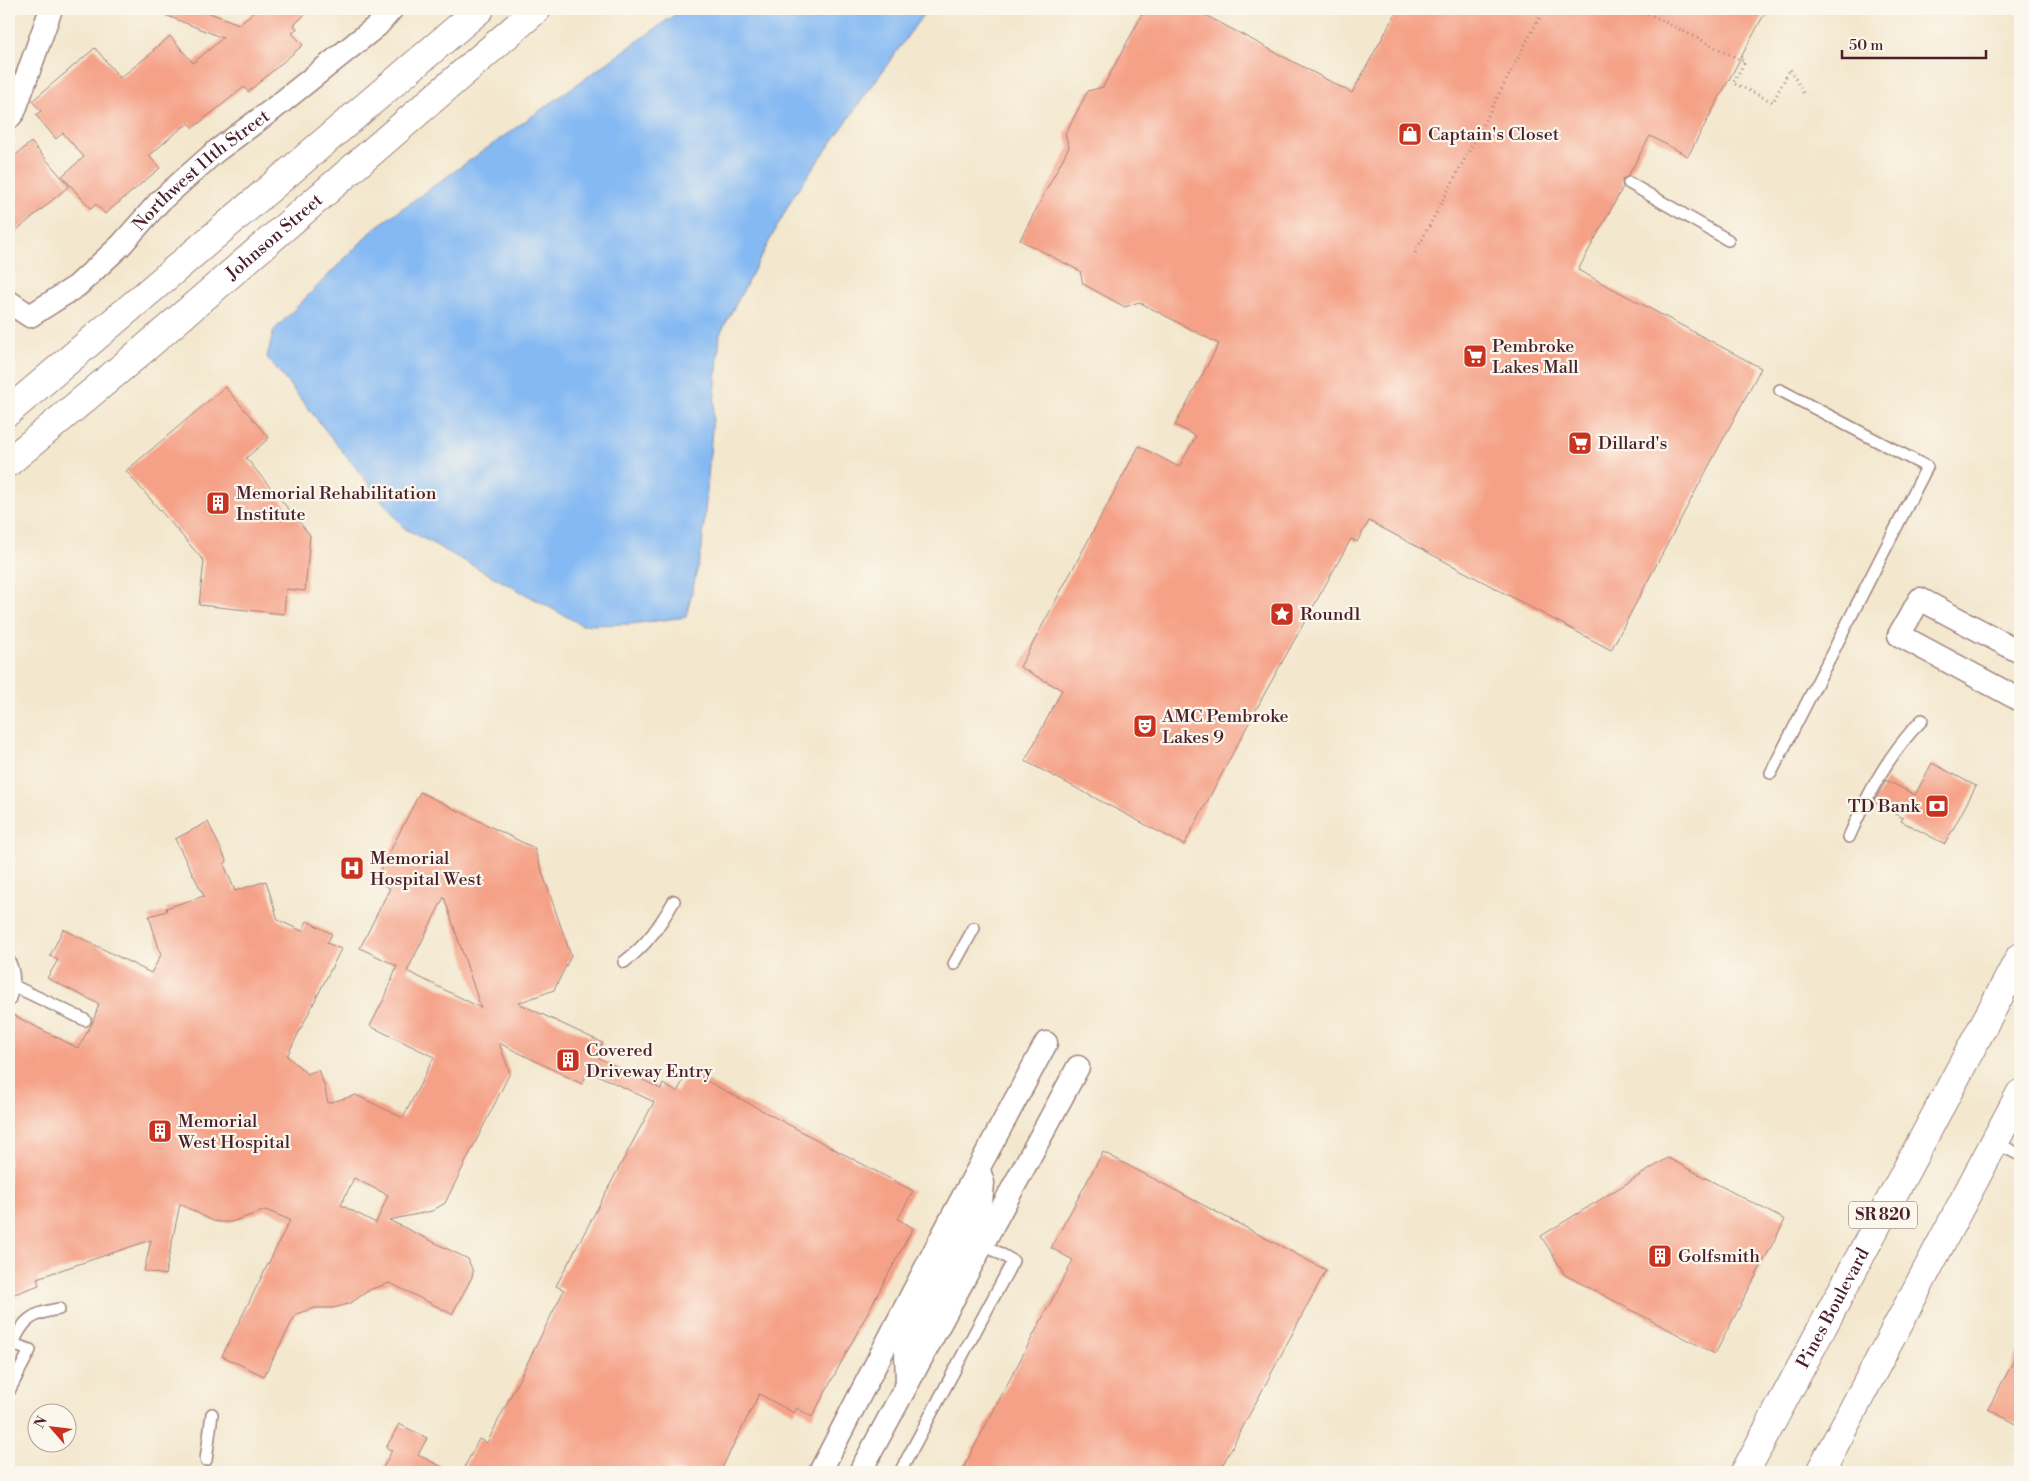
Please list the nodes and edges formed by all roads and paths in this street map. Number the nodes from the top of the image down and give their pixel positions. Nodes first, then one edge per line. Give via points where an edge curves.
1 (51, 9) edge
2 (392, 9) edge
3 (480, 9) edge
4 (537, 9) edge
5 (1544, 9) edge
6 (1639, 9) edge
7 (1805, 96) dead end
8 (9, 118) edge
9 (1629, 183) dead end
10 (1728, 240) dead end
11 (1415, 253) dead end
12 (9, 302) edge
13 (1780, 390) dead end
14 (9, 411) edge
15 (9, 462) edge
16 (2020, 652) edge
17 (2020, 700) edge
18 (1922, 720) dead end
19 (1771, 774) dead end
20 (1849, 837) dead end
21 (674, 901) dead end
22 (974, 928) dead end
23 (2020, 957) edge
24 (9, 961) edge
25 (624, 962) dead end
26 (954, 964) dead end
27 (14, 986) junction
28 (9, 1001) edge
29 (85, 1020) dead end
30 (1046, 1044) dead end
31 (1078, 1067) dead end
32 (2020, 1094) edge
33 (1994, 1142) junction
34 (2020, 1155) edge
35 (979, 1170) junction
36 (951, 1219) junction
37 (973, 1241) junction
38 (59, 1309) dead end
39 (11, 1343) edge
40 (9, 1391) edge
41 (212, 1414) dead end
42 (206, 1460) dead end
43 (820, 1472) edge
44 (860, 1472) edge
45 (900, 1472) edge
46 (1745, 1472) edge
47 (1820, 1472) edge

1 - 8 street via 14,112
2 - 12 street, Northwest 11th Street via 377,26 215,152 160,201 121,245 77,286 30,316
3 - 14 main road
4 - 15 main road, Johnson Street
5 - 11 path
6 - 7 path via 1744,62 1733,83 1773,102 1790,69
9 - 10 lane
13 - 19 lane via 1927,467
16 - 17 street via 1920,600 1899,635
18 - 20 lane via 1889,759
21 - 25 lane via 657,930 641,949
22 - 26 lane
23 - 46 main road, Pines Boulevard / SR 820
24 - 27 lane
27 - 28 lane
27 - 29 lane
30 - 35 street
31 - 37 street
32 - 33 main road
33 - 34 lane
33 - 47 main road
35 - 36 street
35 - 37 street via 983,1183 982,1203
36 - 37 street
36 - 43 street
37 - 44 street via 912,1335 906,1352 907,1386
37 - 45 lane via 1013,1260
38 - 39 lane via 34,1315 24,1322
39 - 40 lane via 30,1350
41 - 42 lane

